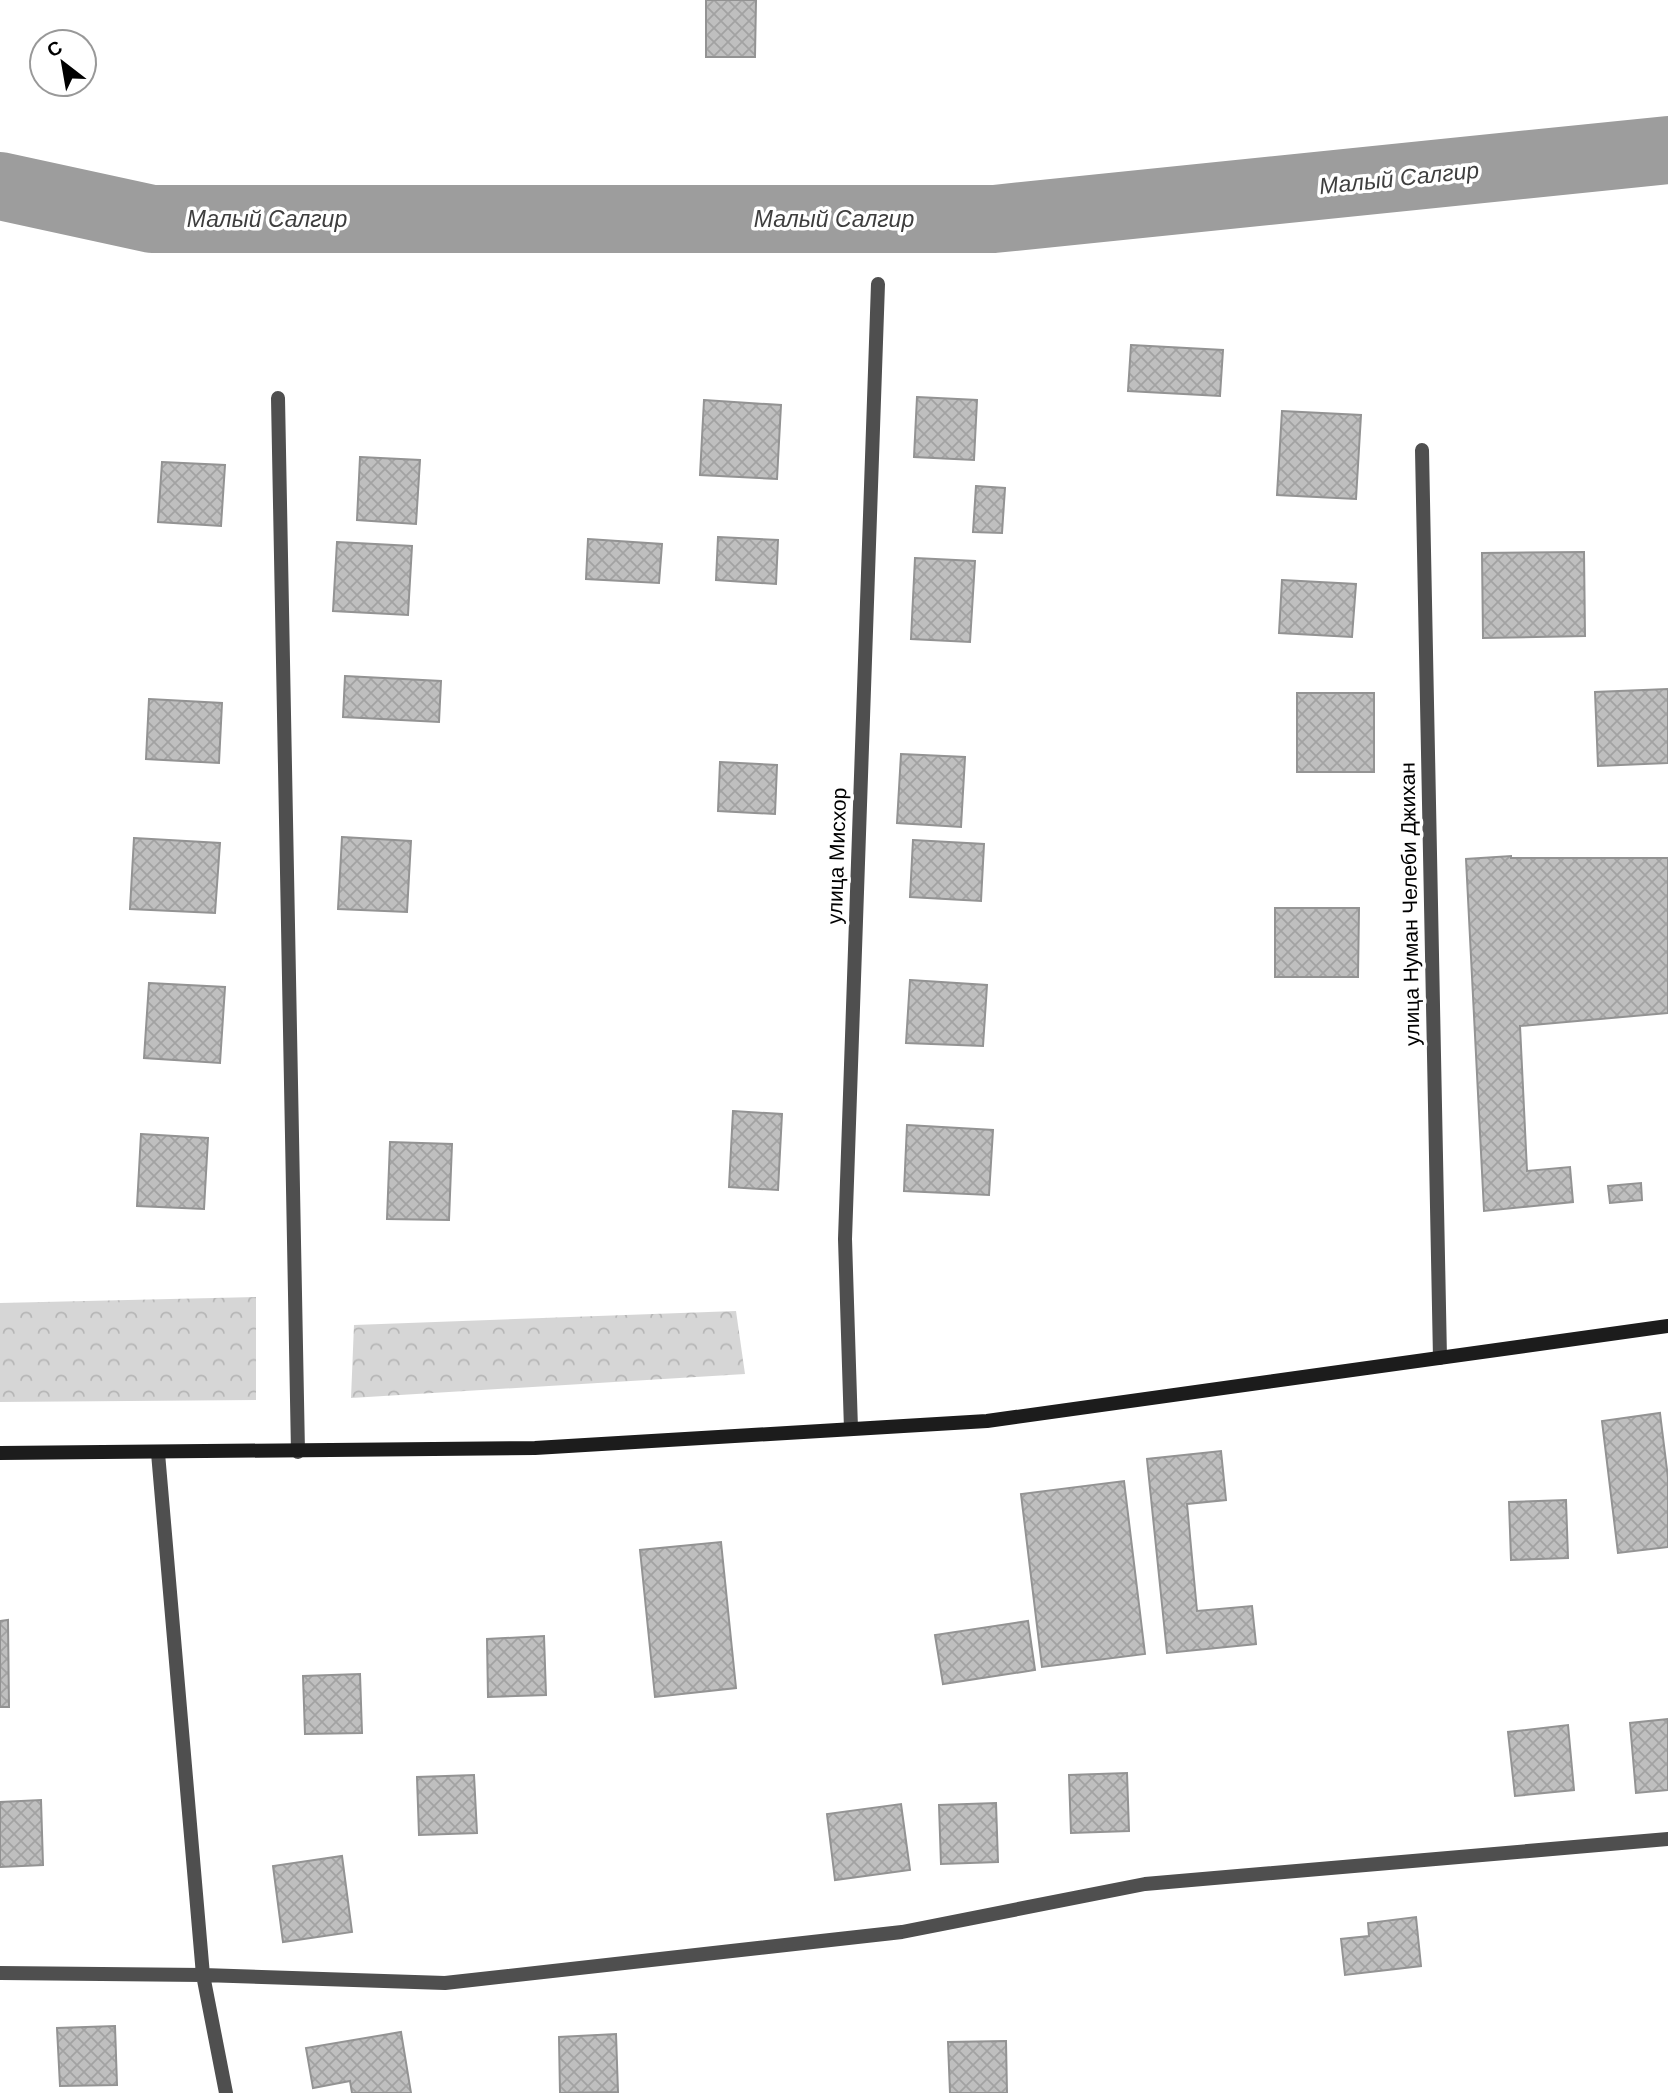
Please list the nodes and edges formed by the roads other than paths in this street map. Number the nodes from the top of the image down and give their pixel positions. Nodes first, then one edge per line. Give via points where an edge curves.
1 (878, 284) dead end
2 (278, 398) dead end
3 (1422, 450) dead end
4 (1668, 1326) edge
5 (1440, 1358) junction
6 (851, 1429) junction
7 (298, 1452) junction
8 (0, 1453) edge
9 (158, 1453) junction
10 (1668, 1839) edge
11 (0, 1973) edge
12 (203, 1975) junction
13 (226, 2093) edge

1 - 6 street, улица Мисхор via 845,1239
2 - 7 street
3 - 5 street, улица Нуман Челеби Джихан
4 - 5 main road
5 - 6 main road via 987,1421
6 - 7 main road via 535,1448
7 - 9 main road
8 - 9 main road
9 - 12 street
10 - 12 street via 1145,1884 902,1932 445,1983
11 - 12 street
12 - 13 street

